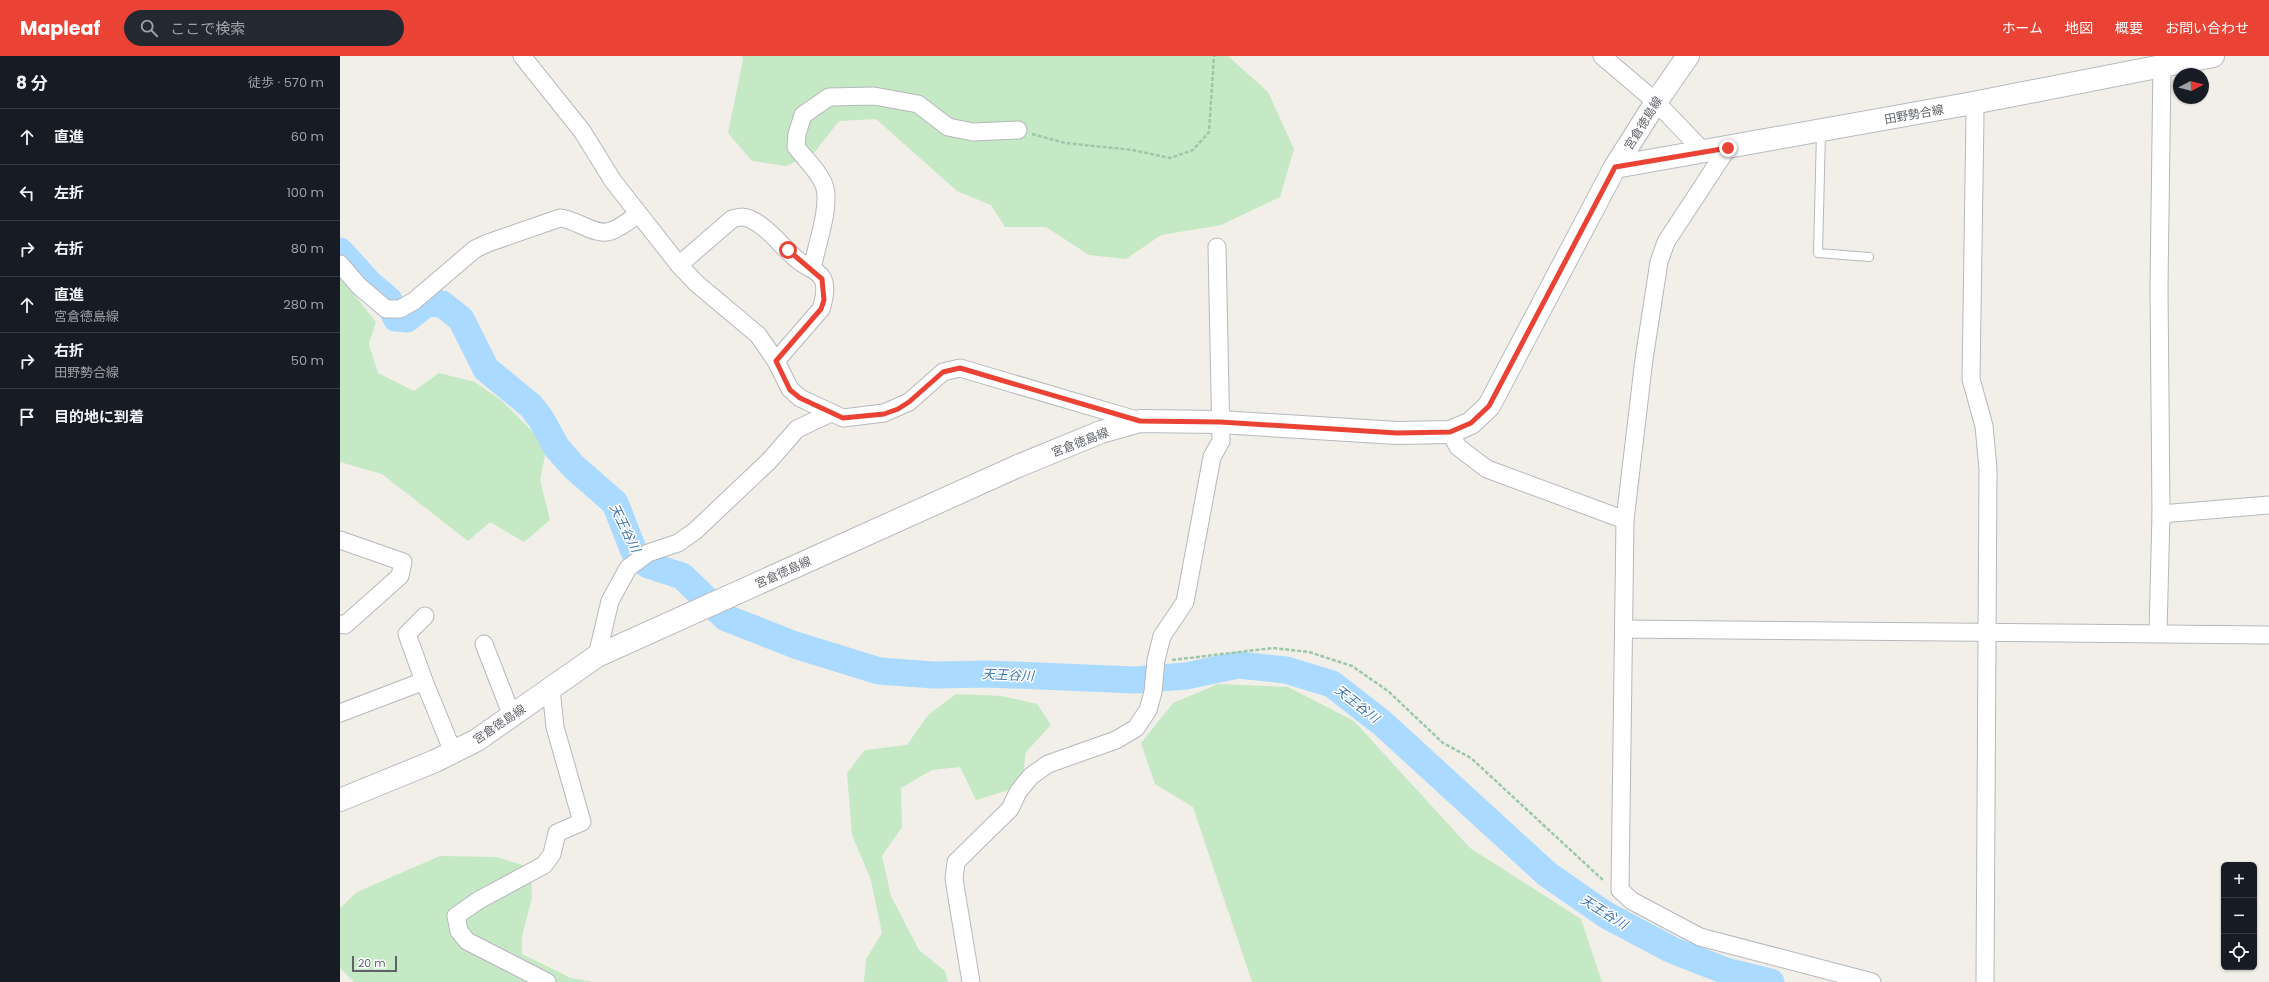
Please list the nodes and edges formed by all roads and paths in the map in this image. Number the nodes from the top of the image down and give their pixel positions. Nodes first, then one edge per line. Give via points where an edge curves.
1 (522, 56) edge
2 (1214, 56) edge
3 (1602, 56) edge
4 (1688, 56) edge
5 (2213, 56) edge
6 (2162, 65) junction
7 (1656, 102) junction
8 (1973, 104) junction
9 (1018, 130) joint
10 (1821, 131) junction
11 (1728, 148) junction
12 (1704, 152) junction
13 (1615, 167) junction
14 (638, 214) junction
15 (1217, 246) dead end
16 (1869, 257) dead end
17 (340, 264) edge
18 (679, 265) junction
19 (812, 269) junction
20 (776, 361) junction
21 (831, 414) junction
22 (1140, 421) junction
23 (1220, 422) junction
24 (1450, 432) junction
25 (2269, 505) edge
26 (2161, 514) junction
27 (1625, 520) junction
28 (340, 540) edge
29 (425, 616) dead end
30 (340, 624) edge
31 (1624, 629) junction
32 (1988, 632) junction
33 (2158, 632) junction
34 (2269, 635) edge
35 (484, 644) dead end
36 (596, 656) junction
37 (1155, 664) junction
38 (424, 681) junction
39 (551, 689) junction
40 (340, 713) edge
41 (512, 716) junction
42 (453, 752) junction
43 (340, 800) edge
44 (1620, 890) junction
45 (547, 982) edge
46 (971, 982) edge
47 (1872, 982) edge
48 (1985, 982) edge

1 - 14 street via 582,131 613,181
2 - 9 path via 1209,132 1193,150 1170,158 1133,150 1066,143
3 - 7 street
4 - 7 main road, 宮倉徳島線
5 - 6 main road, 田野勢合線
6 - 8 main road, 田野勢合線
6 - 26 street via 2158,288
7 - 12 street
7 - 13 main road, 宮倉徳島線
8 - 10 main road, 田野勢合線
8 - 32 street via 1975,115 1971,379 1984,426 1988,468
9 - 19 street via 972,132 948,127 918,104 874,96 829,97 803,115 797,134 796,147 819,176 826,200
10 - 11 main road, 田野勢合線
10 - 16 lane via 1818,253
11 - 12 main road, 田野勢合線
11 - 27 street via 1666,242 1659,262 1644,359
12 - 13 main road, 田野勢合線
13 - 24 main road, 宮倉徳島線 via 1489,406 1471,423
14 - 17 street via 611,231 602,232 571,218 560,218 488,243 475,249 414,302 400,309 386,309 359,286
14 - 18 street
15 - 23 street
18 - 19 street via 732,219 742,216 760,224 798,261
18 - 20 street via 696,283 758,335
19 - 20 street via 822,279 824,287 821,309
20 - 21 street via 790,390
21 - 22 street via 843,418 891,411 909,402 943,372 960,368
21 - 36 street via 796,429 769,461 695,531 678,543 642,557 628,568 610,601
22 - 23 main road, 宮倉徳島線
22 - 36 main road, 宮倉徳島線 via 1101,432 1018,466
23 - 24 main road, 宮倉徳島線 via 1397,433
23 - 37 street via 1221,441 1212,457 1185,602 1162,636
24 - 27 street via 1458,447 1487,469
25 - 26 street
26 - 33 street
27 - 31 street
28 - 30 street via 403,562 400,576 345,624
29 - 38 street via 407,634
31 - 32 street
31 - 44 street
32 - 33 street
32 - 48 street
33 - 34 street
35 - 41 street
36 - 39 main road, 宮倉徳島線
37 - 44 path via 1273,648 1309,652 1352,666 1388,691 1443,743 1471,758 1610,886
37 - 46 street via 1148,710 1136,728 1116,740 1048,764 1031,776 1018,792 1010,809 956,862 954,879
38 - 40 street
38 - 42 street
39 - 41 main road, 宮倉徳島線
39 - 45 street via 555,727 582,822 557,833 552,854 544,866 479,900 456,916 459,931 467,941
41 - 42 main road, 宮倉徳島線 via 477,740
42 - 43 main road, 宮倉徳島線
44 - 47 street via 1632,901 1700,937

